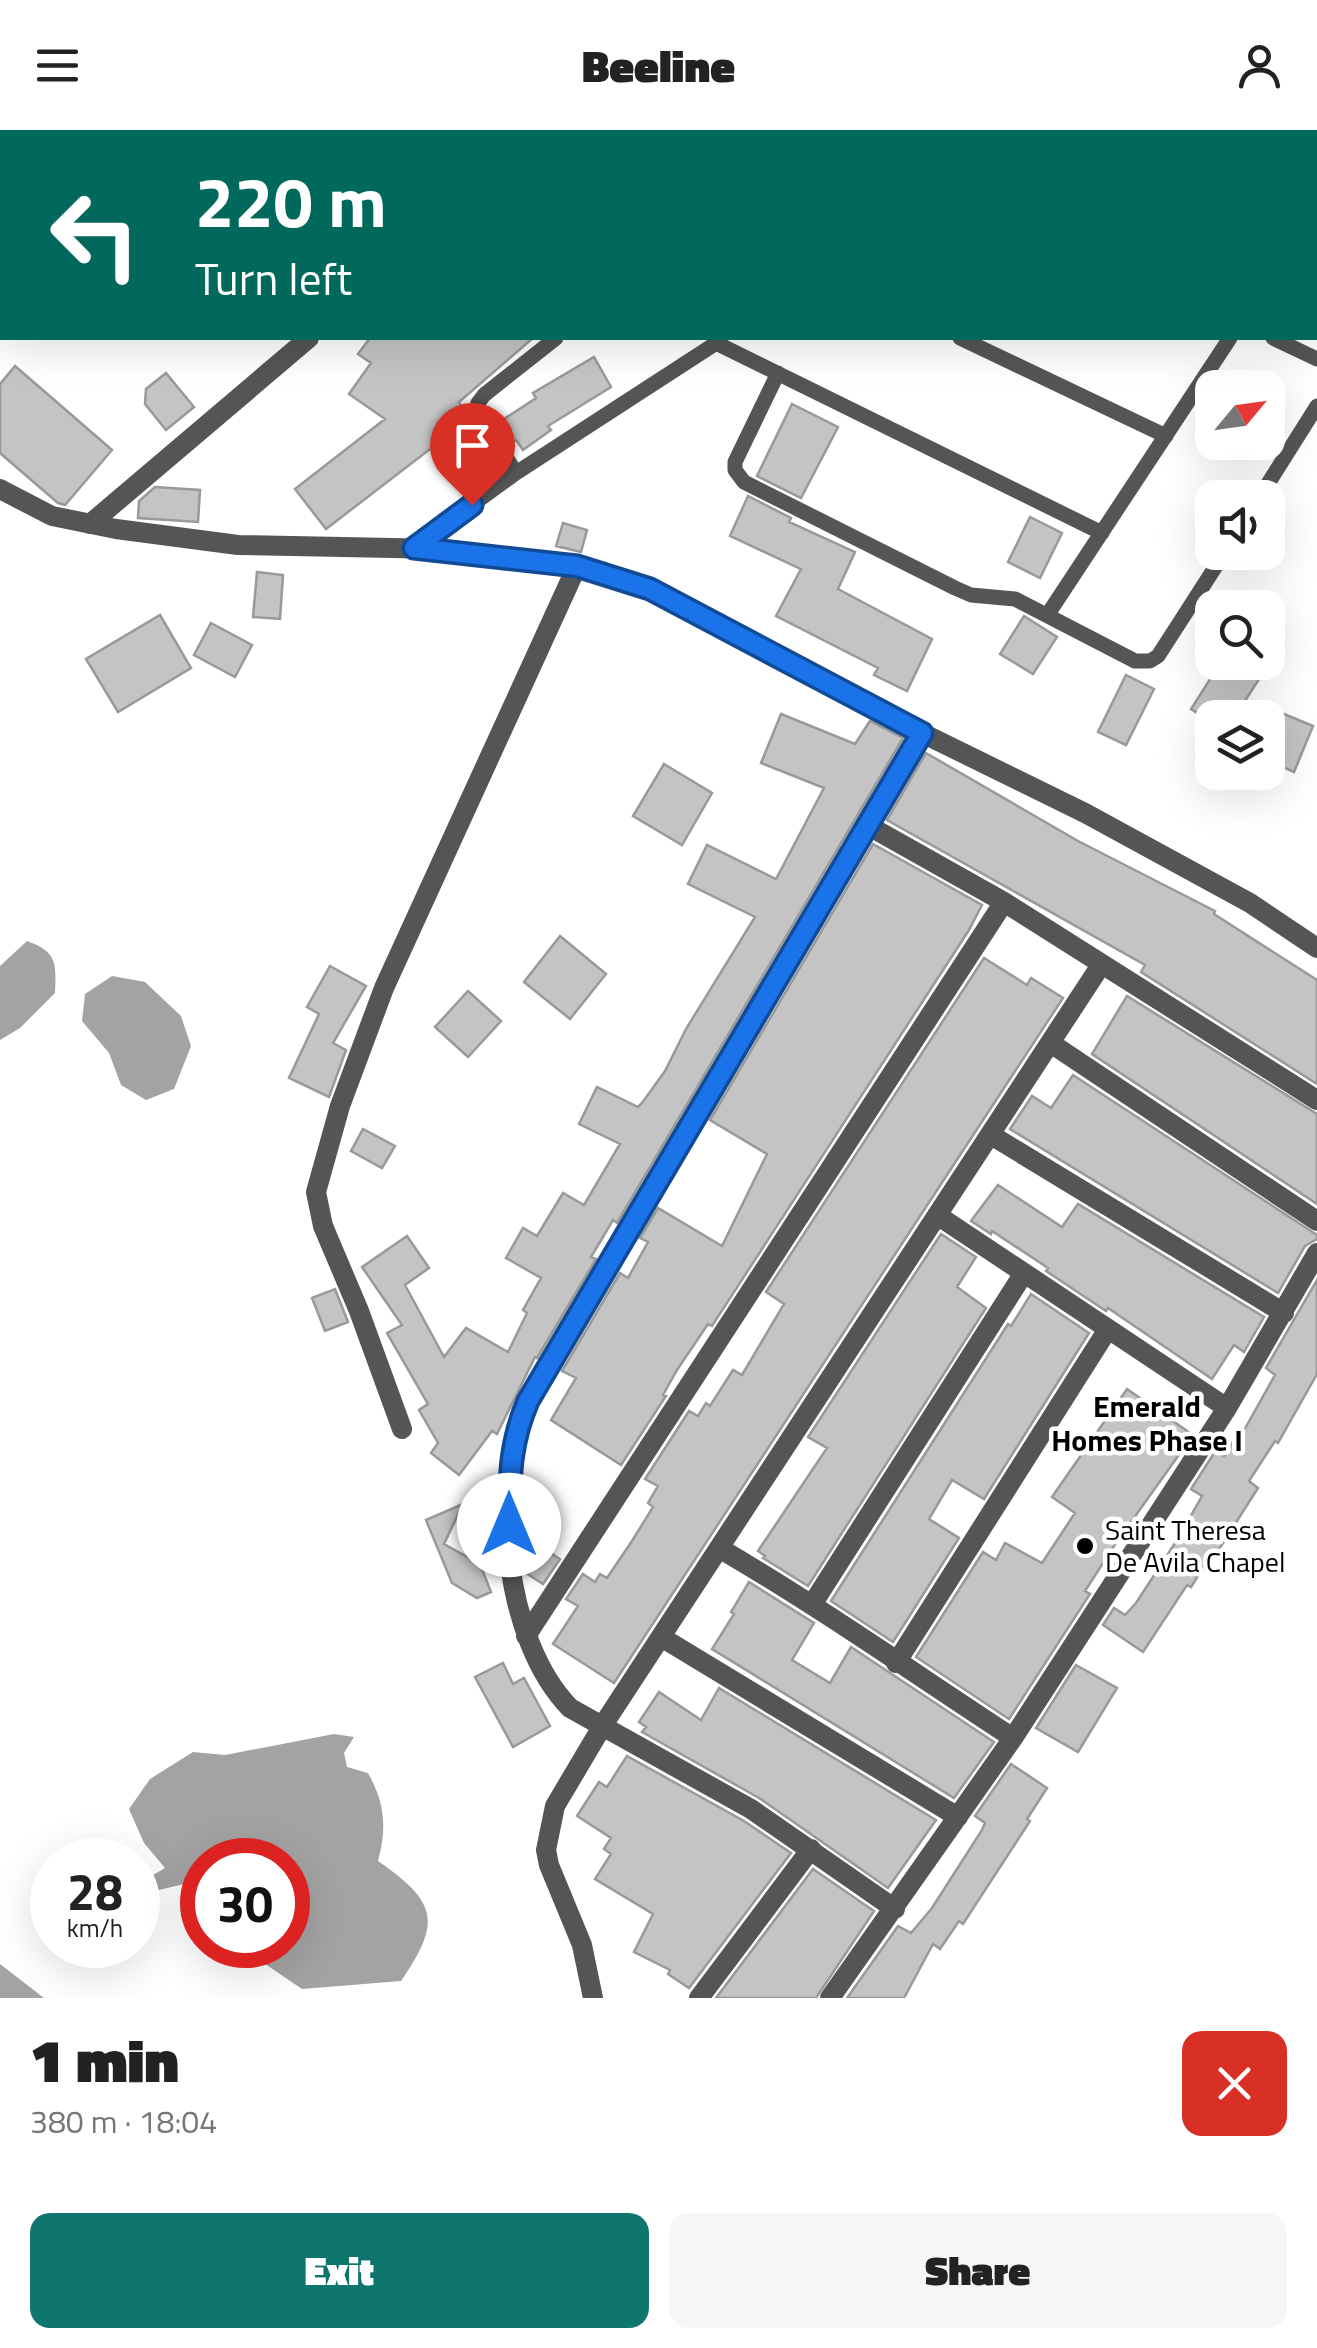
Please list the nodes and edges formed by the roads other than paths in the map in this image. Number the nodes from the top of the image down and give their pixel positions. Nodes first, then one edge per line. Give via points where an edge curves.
1 (307, 340) edge
2 (553, 340) edge
3 (720, 340) edge
4 (964, 340) edge
5 (1229, 340) edge
6 (1277, 340) edge
7 (1317, 359) edge
8 (778, 373) junction
9 (1317, 406) edge
10 (1166, 436) junction
11 (516, 473) junction
12 (1270, 480) edge
13 (0, 489) edge
14 (90, 524) junction
15 (1102, 532) junction
16 (414, 548) junction
17 (577, 566) junction
18 (1213, 570) edge
19 (1048, 614) junction
20 (922, 733) junction
21 (868, 826) junction
22 (1004, 902) junction
23 (1317, 948) edge
24 (1101, 964) junction
25 (1052, 1044) junction
26 (1317, 1100) edge
27 (991, 1134) junction
28 (937, 1215) junction
29 (1317, 1221) edge
30 (1317, 1254) edge
31 (1024, 1273) junction
32 (1284, 1313) junction
33 (1108, 1330) junction
34 (1228, 1408) junction
35 (402, 1430) dead end
36 (719, 1548) junction
37 (813, 1603) junction
38 (526, 1636) junction
39 (662, 1637) junction
40 (896, 1663) junction
41 (603, 1725) junction
42 (1013, 1738) junction
43 (958, 1817) junction
44 (811, 1849) junction
45 (895, 1909) junction
46 (593, 1998) edge
47 (700, 1998) edge
48 (830, 1998) edge

1 - 14 street
2 - 11 lane via 478,404
3 - 8 lane
3 - 11 lane
4 - 10 lane
5 - 10 lane
6 - 7 lane
8 - 15 lane
8 - 19 lane via 736,462 744,482 971,595 1015,599
9 - 12 lane
10 - 15 lane
11 - 16 lane
13 - 14 street via 52,516
14 - 16 street via 238,545
15 - 19 lane
16 - 17 street
17 - 20 street via 650,589
17 - 35 street via 384,988 316,1192
18 - 19 lane via 1150,660 1135,662
20 - 21 street
20 - 23 street via 1085,813 1250,903
21 - 22 street
21 - 38 street via 528,1401 510,1468 511,1582
22 - 24 street
22 - 38 street
24 - 25 street
24 - 26 street
25 - 27 street
25 - 29 street
27 - 28 street
27 - 32 street
28 - 31 street
28 - 36 street
30 - 32 street
31 - 33 street
31 - 37 street
32 - 34 street
33 - 34 street
33 - 40 street
34 - 42 street
36 - 37 street
36 - 39 street
37 - 40 street
38 - 41 street via 557,1694
39 - 41 street
39 - 43 street
40 - 42 street
41 - 44 street
41 - 46 street via 555,1806 546,1850 582,1945
42 - 43 street
43 - 45 street
44 - 45 street
44 - 47 street
45 - 48 street

